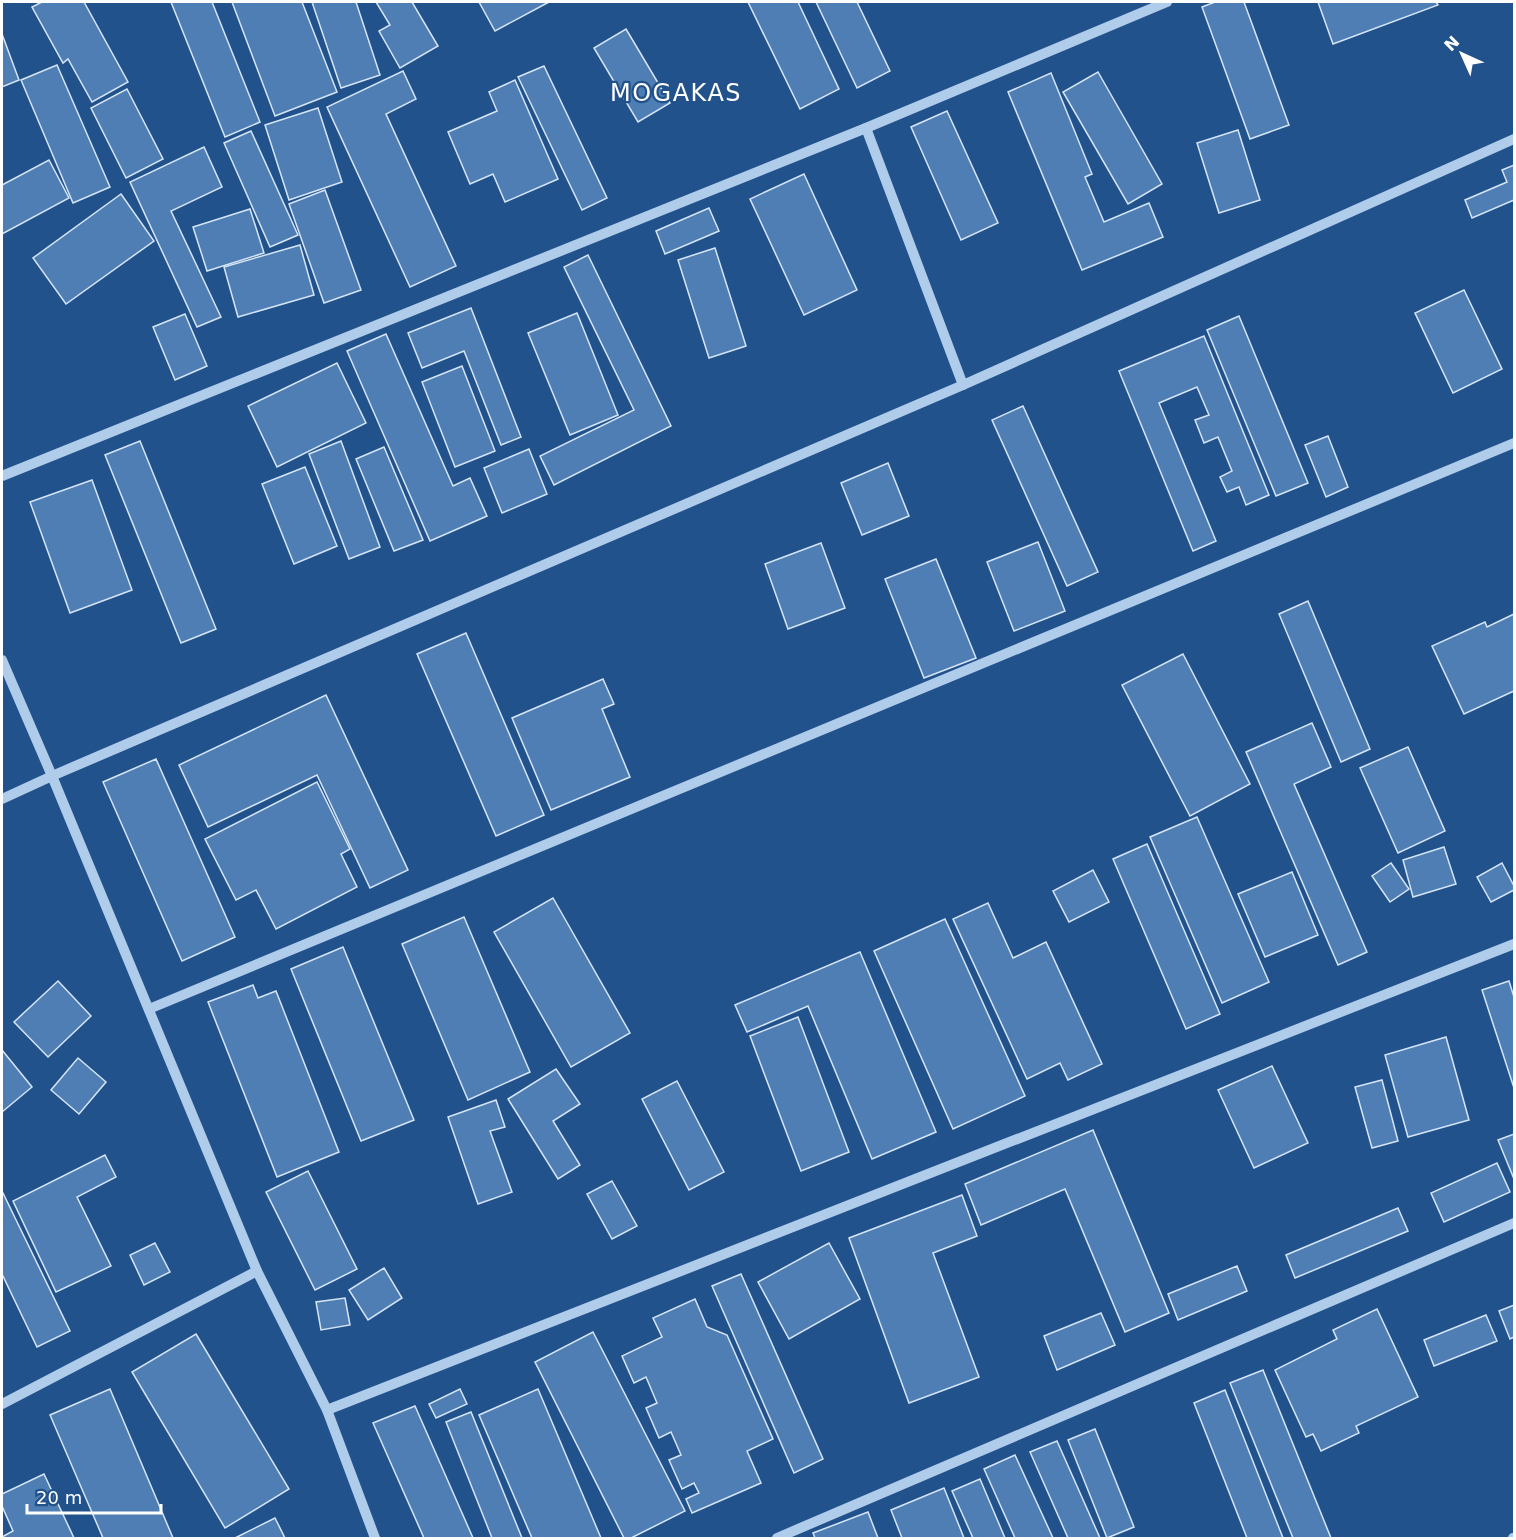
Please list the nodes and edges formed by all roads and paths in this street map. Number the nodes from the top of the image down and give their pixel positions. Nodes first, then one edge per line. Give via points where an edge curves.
1 (1167, 2) edge
2 (866, 128) junction
3 (1515, 139) edge
4 (963, 385) junction
5 (1515, 443) edge
6 (2, 476) edge
7 (2, 660) edge
8 (52, 776) junction
9 (2, 799) edge
10 (1515, 944) edge
11 (149, 1010) junction
12 (1515, 1223) edge
13 (257, 1271) junction
14 (2, 1404) edge
15 (327, 1410) junction
16 (375, 1539) edge
17 (777, 1539) edge

1 - 2 street
2 - 4 street
2 - 6 street
3 - 4 street
4 - 8 street
5 - 11 street
7 - 8 street
8 - 9 street
8 - 11 street
10 - 15 street
11 - 13 street
12 - 17 street
13 - 14 street
13 - 15 street
15 - 16 street

